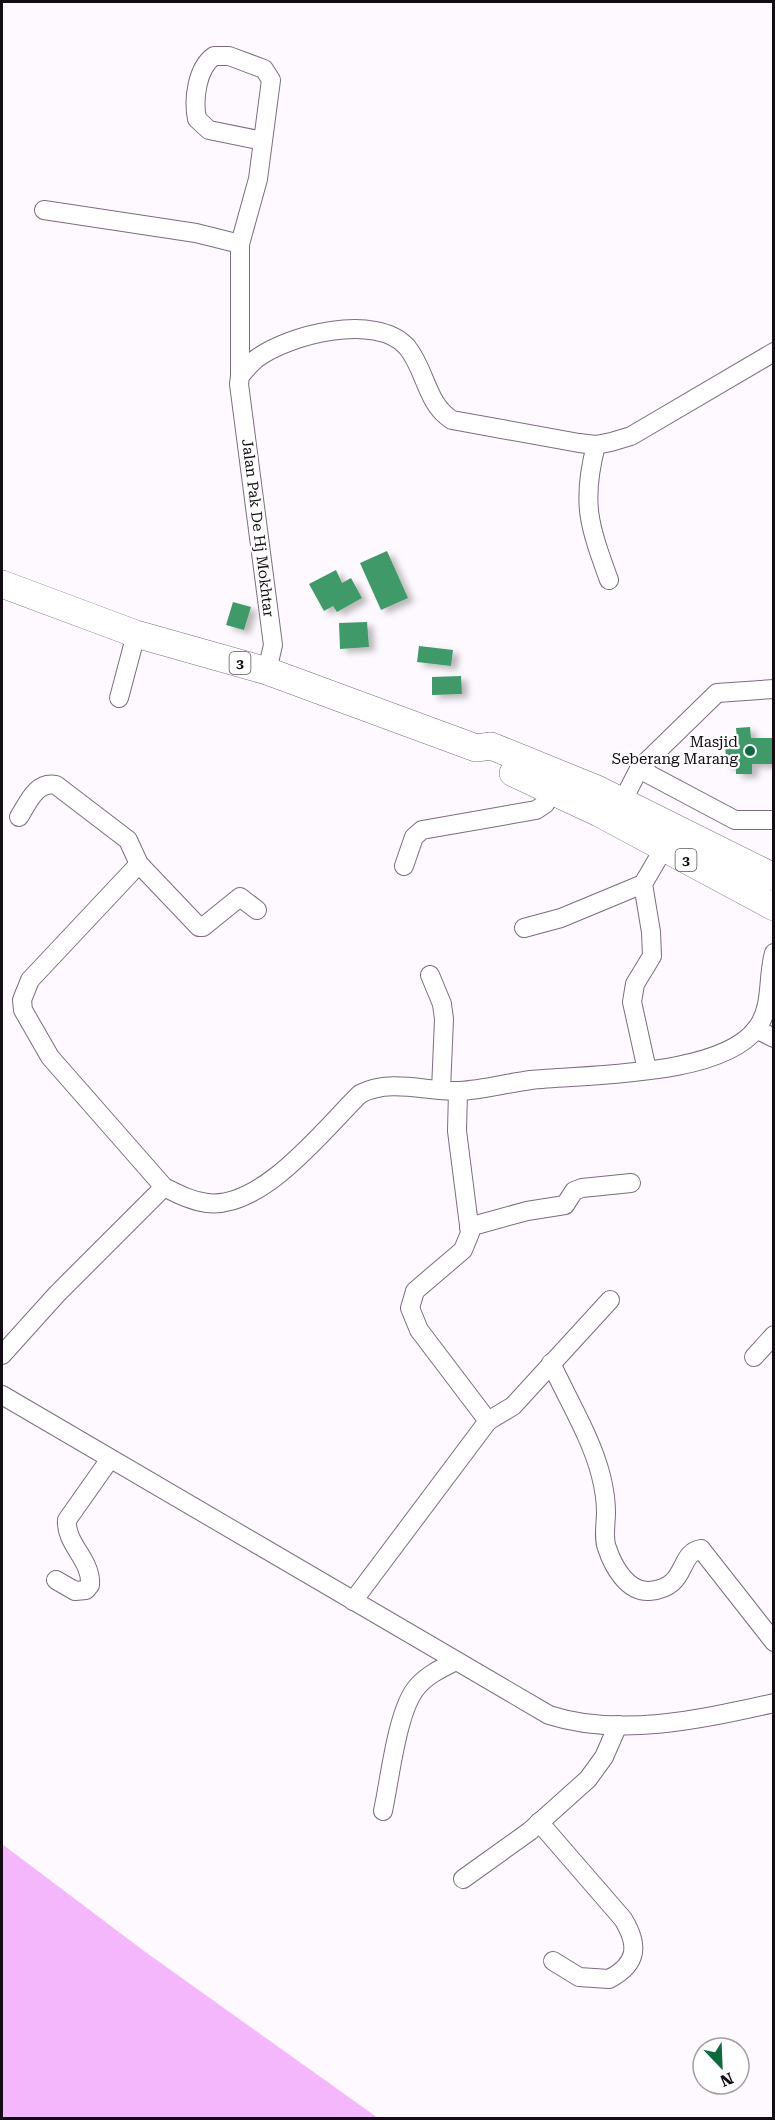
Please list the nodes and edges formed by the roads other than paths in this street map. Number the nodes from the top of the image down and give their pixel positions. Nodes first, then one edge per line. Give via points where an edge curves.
1 (263, 141) junction
2 (44, 210) dead end
3 (240, 244) junction
4 (774, 352) edge
5 (239, 380) junction
6 (596, 445) junction
7 (609, 580) dead end
8 (2, 584) edge
9 (136, 634) junction
10 (267, 671) junction
11 (774, 689) edge
12 (119, 698) dead end
13 (476, 748) junction
14 (639, 769) junction
15 (552, 792) junction
16 (622, 802) junction
17 (19, 817) dead end
18 (735, 820) junction
19 (774, 820) edge
20 (664, 848) junction
21 (721, 849) junction
22 (139, 864) junction
23 (404, 866) dead end
24 (774, 877) edge
25 (643, 884) junction
26 (774, 907) edge
27 (257, 910) dead end
28 (524, 928) dead end
29 (774, 953) edge
30 (430, 975) dead end
31 (756, 1029) junction
32 (774, 1038) edge
33 (646, 1070) junction
34 (449, 1091) junction
35 (631, 1183) dead end
36 (164, 1187) junction
37 (469, 1227) junction
38 (610, 1300) dead end
39 (774, 1335) edge
40 (2, 1355) edge
41 (754, 1357) dead end
42 (551, 1363) junction
43 (2, 1395) edge
44 (488, 1420) junction
45 (110, 1459) junction
46 (56, 1580) dead end
47 (352, 1601) junction
48 (774, 1642) edge
49 (432, 1648) junction
50 (456, 1661) junction
51 (425, 1679) junction
52 (774, 1703) edge
53 (618, 1725) junction
54 (383, 1811) dead end
55 (539, 1822) junction
56 (463, 1879) dead end
57 (553, 1961) dead end

1 - 1 street via 269,74 229,57 214,56 202,66 195,106 197,119 209,130
1 - 3 street, Jalan Pak De Hj Mokhtar via 258,180
2 - 3 street via 196,233
3 - 5 street, Jalan Pak De Hj Mokhtar
4 - 6 street via 631,436
5 - 6 street via 256,358 300,338 325,331 368,330 405,345 434,403 452,420
5 - 10 street, Jalan Pak De Hj Mokhtar via 273,645
6 - 7 street via 588,477 587,508
8 - 9 highway, 3
9 - 10 highway, 3
9 - 12 street
10 - 13 highway, 3
11 - 14 street via 717,693
13 - 15 highway, 3 via 483,758
13 - 16 highway, 3 via 491,746
14 - 16 street
14 - 18 street
15 - 20 highway, 3
15 - 23 street via 536,810 422,830 414,837
16 - 21 highway, 3
17 - 22 street via 39,788 56,785 128,840
18 - 19 street
18 - 21 street
20 - 25 street
20 - 26 highway, 3
21 - 24 highway, 3
22 - 27 street via 199,927 240,897
22 - 36 street via 30,980 22,1000 27,1019 50,1057
25 - 28 street via 561,918
25 - 33 street via 652,956 635,984 632,1002
29 - 31 street via 764,1018
30 - 34 street via 442,1004
31 - 32 street
31 - 33 street via 730,1051
33 - 34 street
34 - 36 street via 386,1087 360,1094 274,1178 241,1196 209,1203
34 - 37 street
35 - 37 street via 582,1188 574,1191 565,1205
36 - 40 street
37 - 44 street via 463,1250 415,1291 410,1308 419,1329
38 - 42 street
39 - 41 street
42 - 44 street via 513,1406
42 - 48 street via 600,1472 606,1510 605,1541 627,1583 645,1591 669,1586 692,1553 701,1549
43 - 45 street
44 - 47 street
45 - 46 street via 68,1520 90,1585 86,1590 75,1591
45 - 47 street
47 - 49 street
49 - 50 street
49 - 51 street
50 - 51 street
50 - 53 street via 549,1715 587,1724
51 - 54 street via 405,1708
52 - 53 street via 679,1720
53 - 55 street via 599,1766
55 - 56 street
55 - 57 street via 623,1919 634,1944 626,1967 609,1979 579,1977

